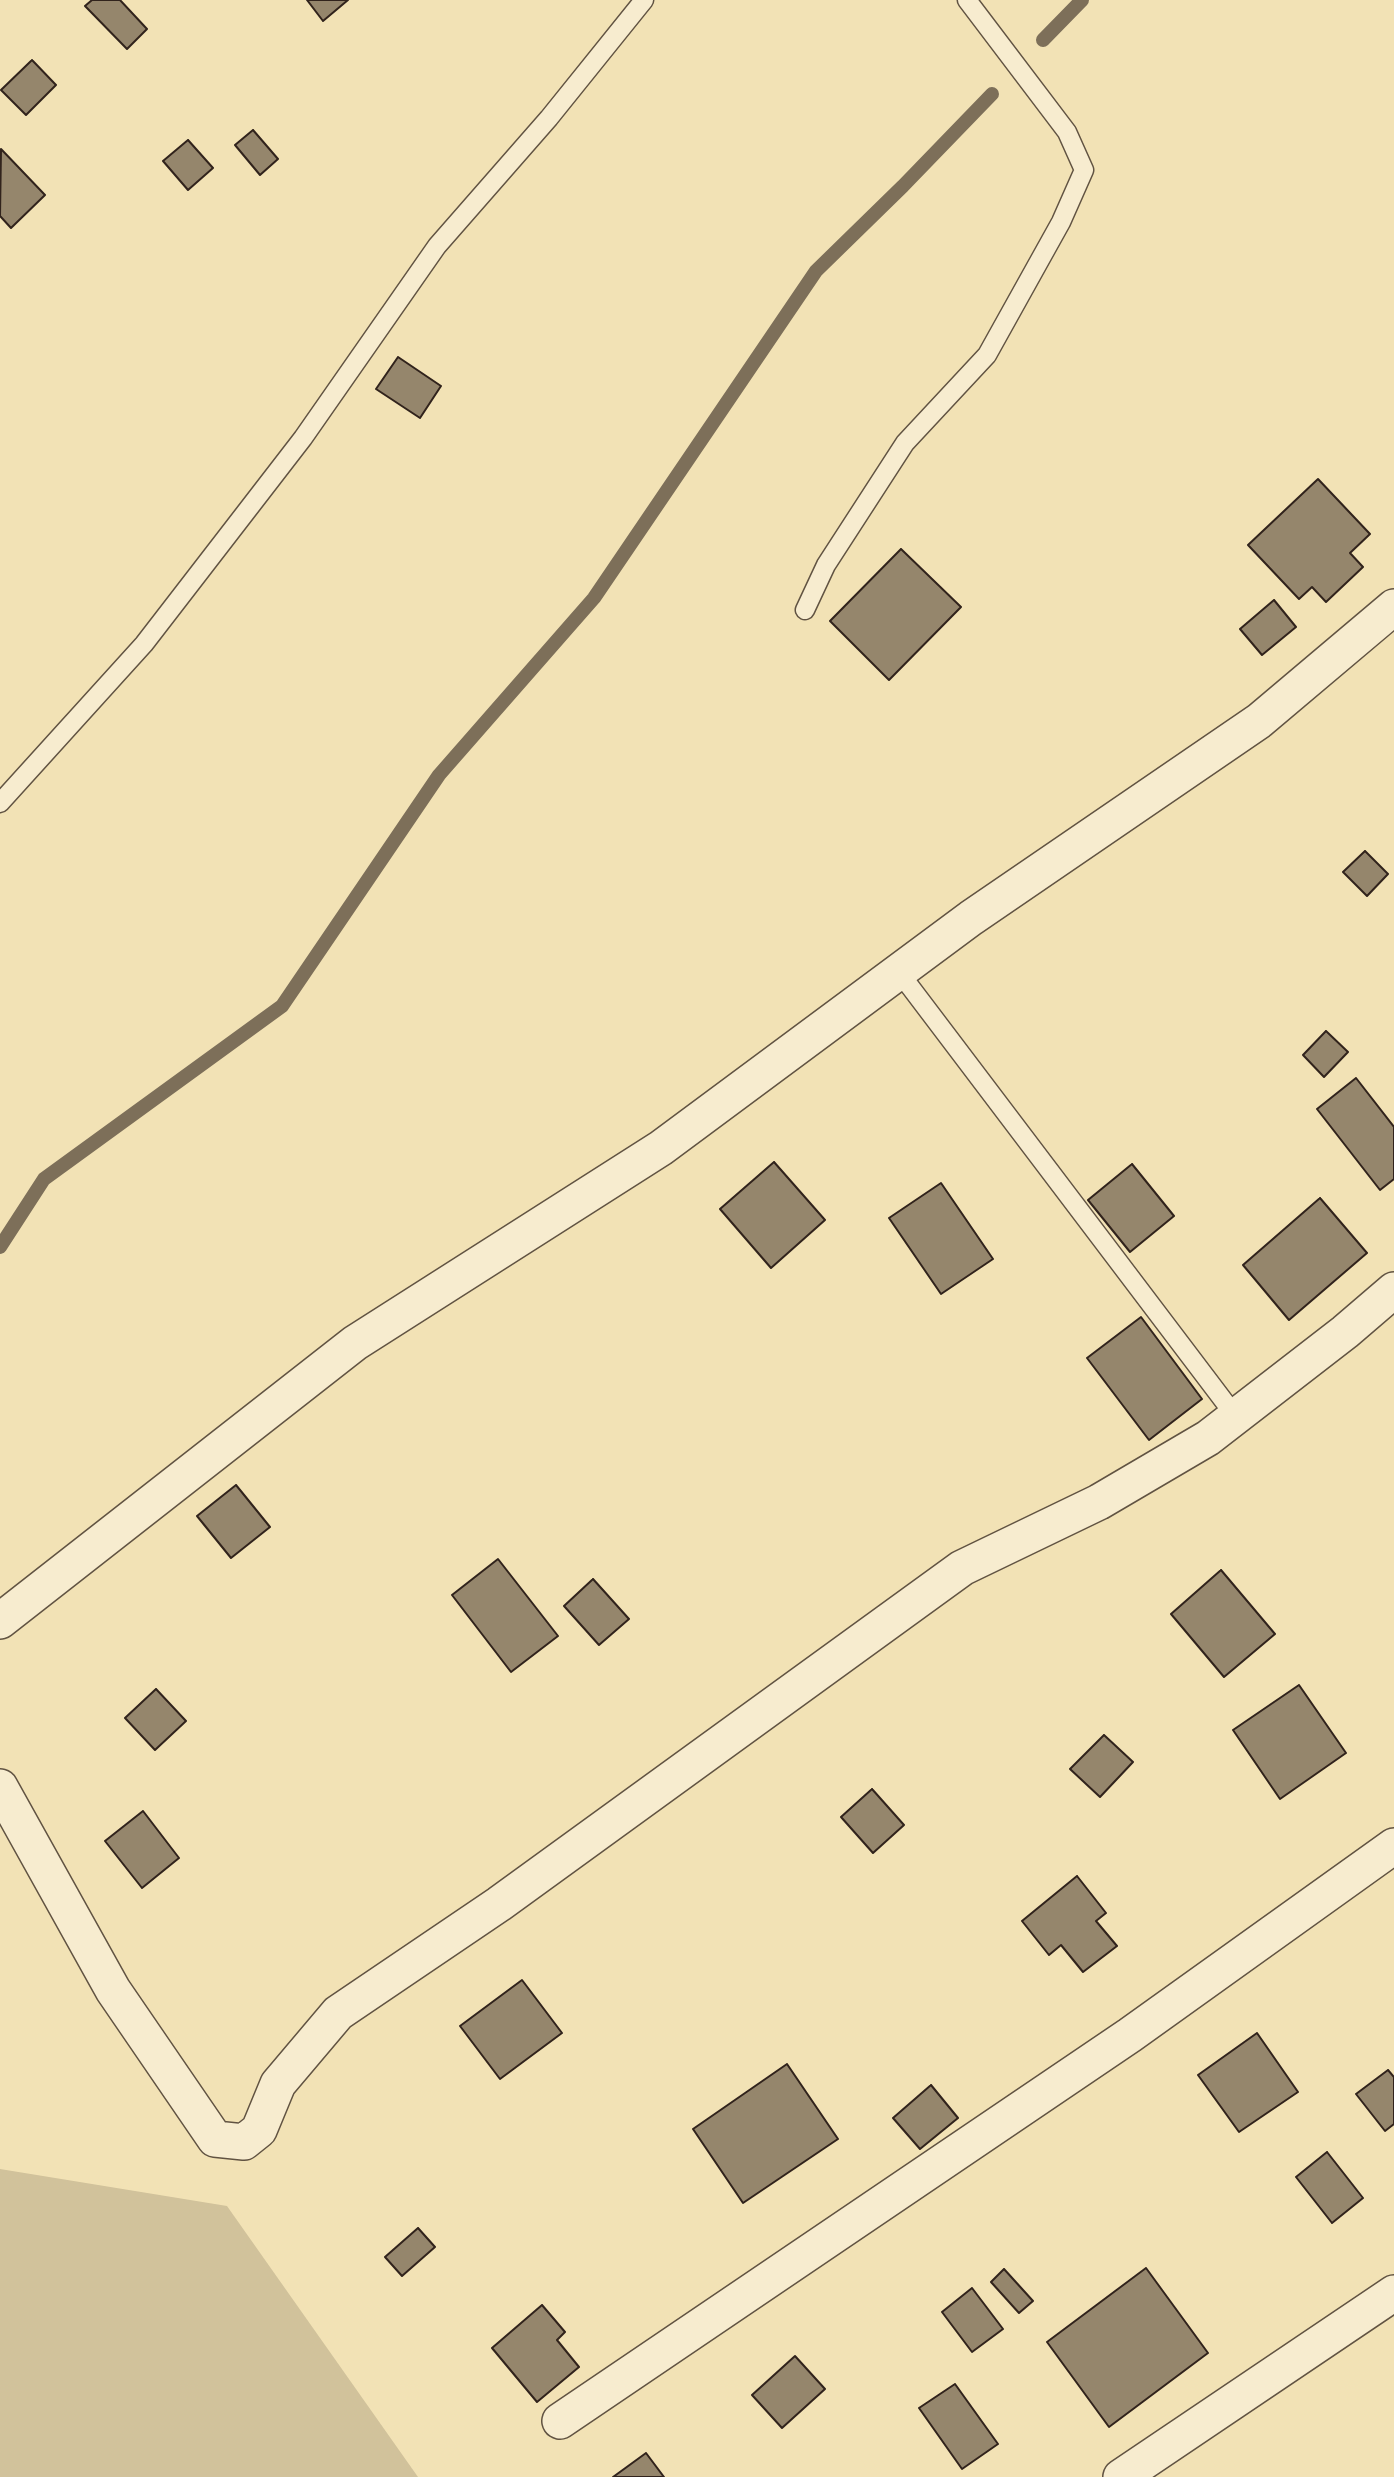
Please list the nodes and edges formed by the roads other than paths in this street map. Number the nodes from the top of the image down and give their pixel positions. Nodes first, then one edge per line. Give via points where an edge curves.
1 (644, 0) edge
2 (967, 0) edge
3 (1394, 607) edge
4 (806, 610) dead end
5 (0, 803) edge
6 (899, 972) junction
7 (1394, 1290) edge
8 (1236, 1417) junction
9 (0, 1621) edge
10 (0, 1787) edge
11 (1394, 1846) edge
12 (1394, 2293) edge
13 (560, 2421) dead end
14 (1121, 2477) edge

1 - 5 lane via 550,118 437,246 303,438 144,644
2 - 4 lane via 1067,132 1084,170 1061,222 987,355 905,443 826,565
3 - 6 street via 1259,721
6 - 8 lane
6 - 9 street via 661,1148 355,1343
7 - 8 street
8 - 10 street via 1099,1502 962,1568 499,1905 338,2013 278,2084 259,2130 244,2142 215,2139 113,1990
11 - 13 street via 1130,2035
12 - 14 street

